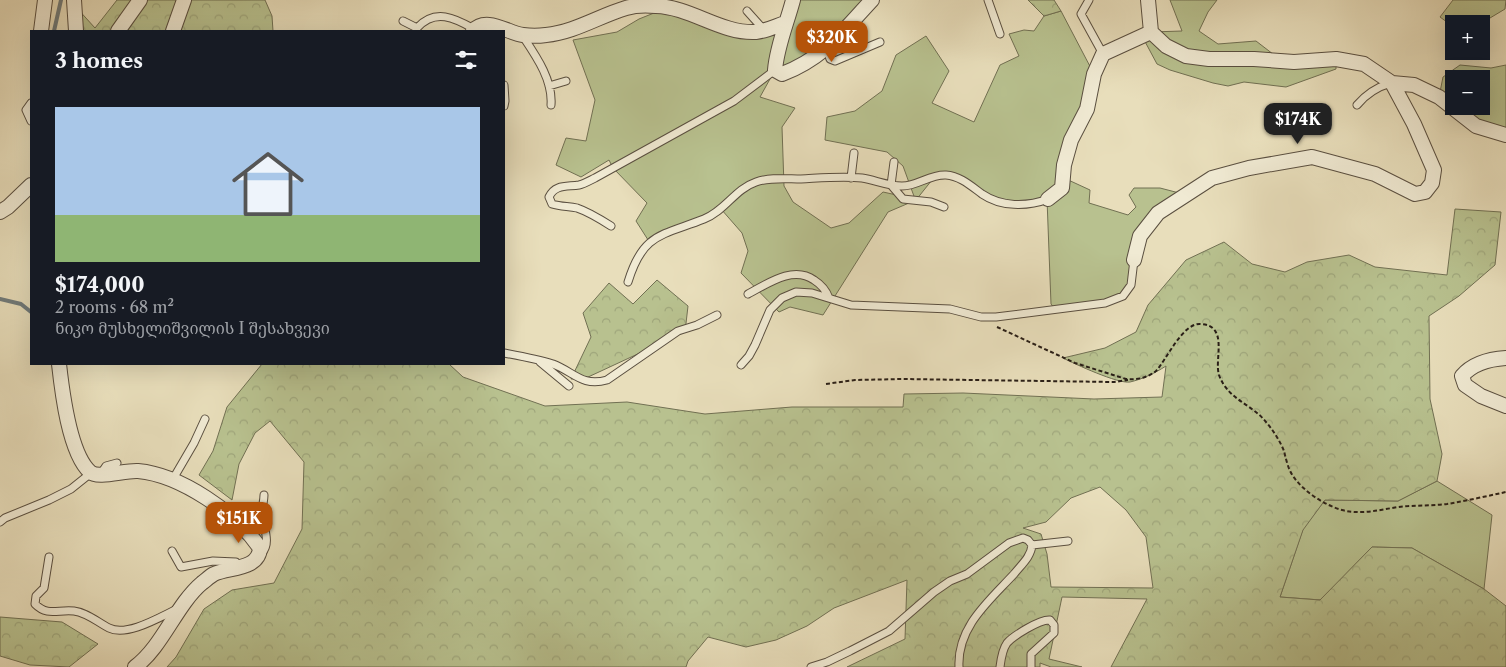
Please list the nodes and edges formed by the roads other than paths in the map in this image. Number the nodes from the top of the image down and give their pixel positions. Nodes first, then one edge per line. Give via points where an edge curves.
1 (45, 0) edge
2 (74, 0) edge
3 (140, 0) edge
4 (184, 0) edge
5 (793, 0) edge
6 (872, 0) edge
7 (988, 0) edge
8 (1089, 0) edge
9 (1148, 0) edge
10 (747, 11) dead end
11 (403, 21) dead end
12 (785, 23) junction
13 (41, 30) edge
14 (76, 30) edge
15 (119, 30) edge
16 (173, 30) edge
17 (474, 30) edge
18 (764, 30) junction
19 (1151, 32) junction
20 (1000, 34) dead end
21 (522, 35) junction
22 (834, 41) junction
23 (880, 42) dead end
24 (1102, 54) junction
25 (775, 70) junction
26 (566, 81) dead end
27 (1392, 83) junction
28 (548, 86) junction
29 (30, 104) edge
30 (1358, 104) dead end
31 (550, 105) dead end
32 (30, 119) edge
33 (1506, 135) edge
34 (854, 154) dead end
35 (894, 162) dead end
36 (851, 178) junction
37 (891, 185) junction
38 (30, 186) edge
39 (1048, 199) joint
40 (944, 206) dead end
41 (0, 212) edge
42 (611, 226) dead end
43 (1134, 260) joint
44 (628, 282) dead end
45 (748, 294) dead end
46 (829, 298) junction
47 (717, 315) dead end
48 (505, 353) edge
49 (1506, 358) edge
50 (538, 360) junction
51 (59, 365) edge
52 (741, 365) dead end
53 (569, 386) dead end
54 (1506, 406) edge
55 (205, 419) dead end
56 (117, 463) dead end
57 (95, 475) junction
58 (173, 479) junction
59 (264, 495) dead end
60 (25, 509) junction
61 (0, 515) edge
62 (0, 522) edge
63 (1068, 540) dead end
64 (1032, 545) junction
65 (172, 551) dead end
66 (260, 555) junction
67 (49, 557) dead end
68 (240, 567) junction
69 (182, 607) junction
70 (135, 667) edge
71 (810, 667) edge
72 (959, 667) edge
73 (1000, 667) edge
74 (1031, 667) edge

1 - 13 street
2 - 14 street
3 - 15 street
4 - 16 street
5 - 12 street
6 - 22 street
7 - 20 lane
8 - 24 lane via 1081,14
9 - 19 street
10 - 18 lane
11 - 17 lane via 417,28 433,16 447,17
12 - 18 street
12 - 25 street
17 - 21 street via 488,25
18 - 21 street via 742,31 675,9 643,6 626,8 558,33
19 - 24 street
19 - 27 street via 1166,46 1186,56 1294,62 1336,59 1364,64
21 - 28 lane via 541,66
22 - 23 lane via 828,54 835,61
22 - 25 street via 798,68 782,74
24 - 39 street via 1087,109 1071,140 1062,188
25 - 42 lane via 734,101 595,178 552,191 549,197 552,204 580,209
26 - 28 lane
27 - 30 lane via 1377,87
27 - 33 street via 1414,85 1439,97 1476,126
27 - 43 street via 1434,170 1432,183 1425,192 1415,194 1375,174 1312,157 1249,168 1212,178 1158,213 1140,236
28 - 31 lane
29 - 32 lane via 26,110
34 - 36 lane
35 - 37 lane
36 - 37 lane
36 - 44 lane via 770,180 744,188 716,214 650,241 637,257
37 - 39 lane via 915,184 946,175 1006,204
37 - 40 lane via 903,199
38 - 41 street
43 - 46 lane via 1131,285 1124,296 1106,303 1028,314 981,317 950,309 851,305
45 - 46 lane via 790,274 810,277 821,285
46 - 52 lane via 796,292 782,298 770,310 749,356
47 - 50 lane via 678,331 597,383 589,383
48 - 50 lane
49 - 54 street via 1492,359 1469,368 1462,376 1465,385 1481,396
50 - 53 lane
51 - 57 street via 66,416 80,459
55 - 58 lane
56 - 57 lane via 106,466
57 - 58 street via 138,471
57 - 60 lane
58 - 66 street via 238,521 260,548
59 - 66 lane via 262,512 267,542
60 - 61 lane
60 - 62 lane
63 - 64 lane
64 - 71 lane via 1023,538 1009,543 967,574 934,592 889,631
64 - 72 lane via 1023,564 988,601 967,630
65 - 68 lane via 181,567 213,561 236,562
66 - 68 street via 256,561
67 - 69 lane via 44,588 36,596 35,604 41,610 84,613 111,629 127,630
68 - 69 street via 213,574 198,586
69 - 70 street
73 - 74 lane via 1007,643 1040,621 1050,620 1054,632 1031,654

